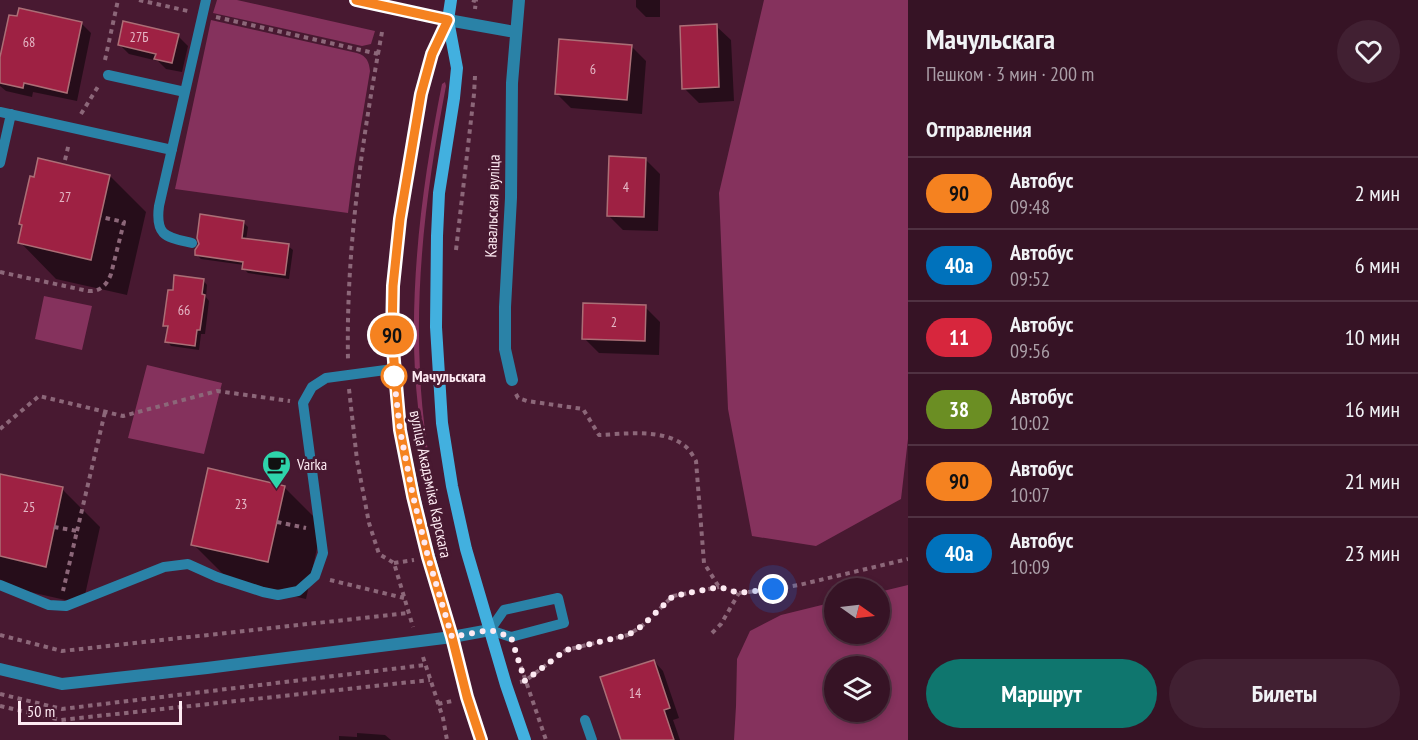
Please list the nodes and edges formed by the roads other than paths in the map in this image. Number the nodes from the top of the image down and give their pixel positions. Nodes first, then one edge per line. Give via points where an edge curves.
1 (206, 0) edge
2 (356, 0) edge
3 (450, 0) edge
4 (519, 0) edge
5 (448, 20) junction
6 (515, 32) junction
7 (108, 75) dead end
8 (185, 92) junction
9 (5, 113) edge
10 (172, 150) junction
11 (0, 163) edge
12 (192, 243) dead end
13 (393, 369) junction
14 (512, 380) road end
15 (0, 585) edge
16 (490, 630) junction
17 (452, 637) junction
18 (0, 669) edge
19 (585, 720) dead end
20 (481, 740) edge
21 (525, 740) edge
22 (592, 740) edge

1 - 8 lane
2 - 5 main road
3 - 5 main road, вуліца Акадэміка Карскага
4 - 6 street, Кавальская вуліца
5 - 6 street
5 - 13 main road, вуліца Акадэміка Карскага via 432,54 421,94 400,219 393,286
5 - 16 main road, вуліца Акадэміка Карскага via 457,68 439,193 437,368 452,486
6 - 14 street, Кавальская вуліца via 505,307 505,349
7 - 8 lane
8 - 10 lane
9 - 10 lane
9 - 11 lane
10 - 12 lane via 157,219 164,234
13 - 15 lane via 326,378 312,387 303,403 323,553 315,576 298,591 263,592 188,564 164,567 66,606 49,605
13 - 17 main road, вуліца Акадэміка Карскага via 414,499
16 - 16 lane via 504,610 558,598 564,624 511,637
16 - 17 street
16 - 21 main road, вуліца Акадэміка Карскага
17 - 18 street via 62,684
17 - 20 main road, вуліца Акадэміка Карскага
19 - 22 lane

